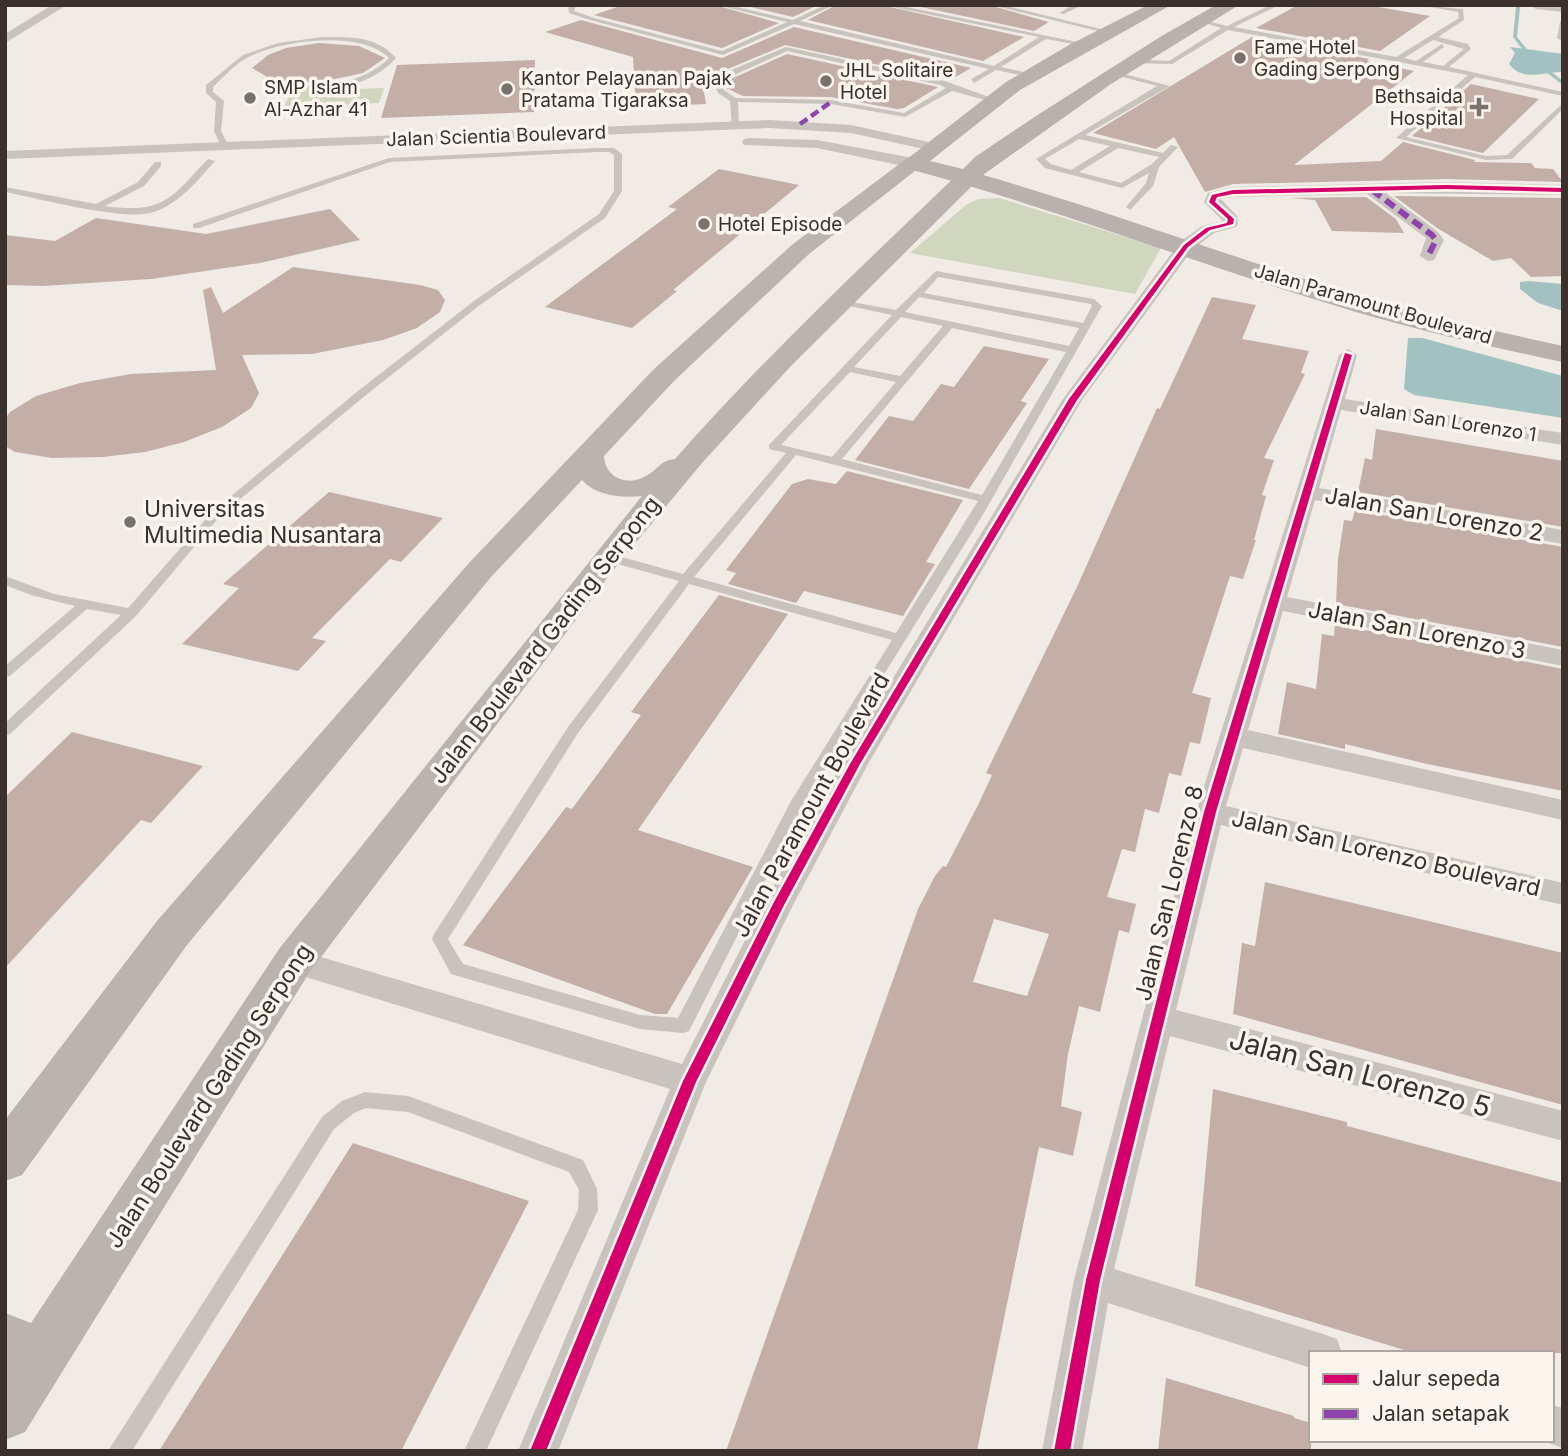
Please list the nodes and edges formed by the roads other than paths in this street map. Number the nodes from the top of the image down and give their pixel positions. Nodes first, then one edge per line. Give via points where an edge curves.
1 (46, 5) edge
2 (61, 5) edge
3 (573, 5) edge
4 (720, 5) edge
5 (831, 5) edge
6 (886, 5) edge
7 (994, 5) edge
8 (1079, 5) edge
9 (1161, 5) edge
10 (1230, 5) edge
11 (1276, 5) edge
12 (1422, 5) edge
13 (1536, 5) edge
14 (1454, 7) edge
15 (1563, 8) edge
16 (1062, 13) dead end
17 (1201, 20) junction
18 (1563, 22) edge
19 (794, 23) junction
20 (9, 24) edge
21 (1228, 27) junction
22 (1110, 32) junction
23 (1044, 37) junction
24 (1434, 38) junction
25 (5, 39) edge
26 (1563, 40) edge
27 (1160, 43) junction
28 (1458, 43) junction
29 (1084, 44) junction
30 (1442, 46) dead end
31 (1398, 59) junction
32 (1436, 60) dead end
33 (1131, 61) junction
34 (1417, 63) junction
35 (995, 68) junction
36 (1444, 68) junction
37 (1114, 73) junction
38 (1473, 75) junction
39 (1030, 76) junction
40 (974, 81) dead end
41 (276, 88) dead end
42 (951, 88) junction
43 (1563, 94) edge
44 (734, 100) junction
45 (993, 100) junction
46 (1563, 105) edge
47 (735, 125) junction
48 (1077, 136) junction
49 (728, 142) dead end
50 (674, 144) dead end
51 (1119, 144) junction
52 (225, 146) junction
53 (1174, 148) dead end
54 (913, 153) junction
55 (5, 155) edge
56 (1164, 156) junction
57 (211, 161) junction
58 (158, 164) junction
59 (1155, 166) junction
60 (88, 167) dead end
61 (975, 170) junction
62 (1073, 172) junction
63 (5, 189) edge
64 (1372, 190) junction
65 (1563, 190) edge
66 (97, 207) junction
67 (1130, 207) junction
68 (196, 226) dead end
69 (1197, 238) junction
70 (1246, 242) dead end
71 (1428, 256) dead end
72 (916, 294) junction
73 (838, 301) junction
74 (898, 313) junction
75 (1500, 316) dead end
76 (950, 324) junction
77 (1085, 326) junction
78 (1563, 332) edge
79 (1072, 350) junction
80 (1563, 354) edge
81 (1348, 355) dead end
82 (847, 368) junction
83 (903, 380) junction
84 (1333, 403) junction
85 (737, 409) junction
86 (1563, 439) edge
87 (793, 452) junction
88 (589, 454) junction
89 (834, 462) junction
90 (1306, 492) junction
91 (985, 499) junction
92 (639, 517) junction
93 (1563, 537) edge
94 (607, 557) junction
95 (481, 570) junction
96 (687, 578) junction
97 (11, 583) edge
98 (5, 595) edge
99 (1272, 602) junction
100 (85, 604) junction
101 (131, 613) junction
102 (899, 638) junction
103 (1563, 658) edge
104 (5, 673) edge
105 (5, 731) edge
106 (1233, 736) junction
107 (1563, 810) edge
108 (1210, 812) junction
109 (1563, 894) edge
110 (294, 961) junction
111 (1158, 1019) junction
112 (690, 1081) junction
113 (1563, 1126) edge
114 (5, 1159) edge
115 (1093, 1280) junction
116 (24, 1347) edge
117 (1317, 1351) edge
118 (5, 1412) edge
119 (119, 1451) edge
120 (475, 1451) edge
121 (538, 1451) edge
122 (1062, 1451) edge

1 - 20 street
2 - 25 street
3 - 19 lane via 571,12 592,19 723,53
4 - 19 lane
5 - 19 lane
6 - 23 lane
7 - 22 lane
8 - 16 lane
9 - 22 main road
10 - 17 main road, Jalan Boulevard Gading Serpong
11 - 21 lane
12 - 14 lane
13 - 15 street
14 - 24 lane via 1461,10 1462,19
17 - 21 lane
17 - 27 main road, Jalan Boulevard Gading Serpong
18 - 26 lane
19 - 35 lane
21 - 31 lane
21 - 33 lane via 1170,63
22 - 27 main road via 1125,41
22 - 29 main road
23 - 29 lane
23 - 35 lane
24 - 28 lane
24 - 31 lane
27 - 33 main road, Jalan Boulevard Gading Serpong
28 - 32 lane
28 - 36 lane via 1468,49
29 - 39 main road
30 - 34 lane
31 - 34 lane
33 - 37 main road, Jalan Boulevard Gading Serpong
34 - 36 lane
35 - 39 lane
35 - 40 lane
36 - 38 lane
37 - 48 lane via 1166,86
37 - 61 main road, Jalan Boulevard Gading Serpong
38 - 43 lane
38 - 46 lane via 1400,138 1486,158 1509,157
39 - 45 main road
41 - 52 lane via 356,81 375,74 393,58 379,44 328,40 282,43 243,57 209,87 220,101 217,130
42 - 44 lane via 905,114 831,102
42 - 44 lane via 786,49 718,83
42 - 45 lane
44 - 47 lane
45 - 54 main road
47 - 52 street, Jalan Scientia Boulevard
47 - 54 street, Jalan Scientia Boulevard via 829,126
48 - 51 lane
48 - 62 lane via 1040,159 1048,166
49 - 54 street, Jalan Scientia Boulevard
50 - 57 street, Jalan Scientia Boulevard
51 - 56 lane
51 - 62 lane
52 - 55 street, Jalan Scientia Boulevard
53 - 56 lane
54 - 61 main road, Jalan Scientia Boulevard
54 - 88 main road via 664,375
56 - 59 lane
57 - 58 street, Jalan Scientia Boulevard
57 - 66 lane via 178,194 147,212
58 - 60 street, Jalan Scientia Boulevard
58 - 66 lane via 141,184
59 - 62 lane via 1122,186
59 - 67 lane via 1150,184
61 - 67 main road, Jalan Paramount Boulevard
61 - 69 main road, Jalan Paramount Boulevard
61 - 73 main road, Jalan Boulevard Gading Serpong
63 - 66 lane
64 - 65 street
64 - 69 street via 1214,196 1212,202 1231,219 1230,224
64 - 71 street via 1432,235 1436,240
67 - 69 main road, Jalan Paramount Boulevard
68 - 101 lane via 389,160 597,150 618,154 618,191 602,216 477,303 216,513
69 - 70 main road, Jalan Paramount Boulevard
69 - 80 main road, Jalan Paramount Boulevard via 1309,289
69 - 112 street, Jalan Paramount Boulevard via 1073,399 922,649 785,893
72 - 74 lane
72 - 77 lane
72 - 77 lane via 939,274 1096,303
73 - 74 lane
73 - 85 main road, Jalan Boulevard Gading Serpong
74 - 76 lane
74 - 82 lane
75 - 78 main road, Jalan Paramount Boulevard
76 - 79 lane
76 - 83 lane
77 - 79 lane
79 - 91 lane
81 - 84 street, Jalan San Lorenzo 8
82 - 83 lane
82 - 87 lane via 773,447
83 - 89 lane
84 - 86 street, Jalan San Lorenzo 1
84 - 90 street, Jalan San Lorenzo 8
85 - 88 main road via 717,414 654,485 604,484 595,478
85 - 92 main road, Jalan Boulevard Gading Serpong
87 - 89 lane
87 - 96 lane
88 - 95 main road
89 - 91 lane
90 - 93 street, Jalan San Lorenzo 2
90 - 99 street, Jalan San Lorenzo 8
91 - 102 lane
92 - 94 main road, Jalan Boulevard Gading Serpong
92 - 95 main road via 630,502 617,493 577,492 561,500 507,561
94 - 96 lane
94 - 110 main road, Jalan Boulevard Gading Serpong
95 - 114 main road via 172,933
96 - 102 lane
96 - 102 lane via 573,730 440,939 457,969 640,1022 683,1026 798,801
97 - 98 lane
97 - 100 lane
99 - 103 street, Jalan San Lorenzo 3
99 - 106 street, Jalan San Lorenzo 8
100 - 101 lane
100 - 104 lane
101 - 105 lane
106 - 107 street
106 - 108 street, Jalan San Lorenzo 8
108 - 109 street, Jalan San Lorenzo Boulevard
108 - 111 street, Jalan San Lorenzo 8
110 - 112 street
110 - 116 main road, Jalan Boulevard Gading Serpong
111 - 113 street, Jalan San Lorenzo 5
111 - 115 street, Jalan San Lorenzo 8
112 - 121 street, Jalan Paramount Boulevard
115 - 117 street
115 - 122 street, Jalan San Lorenzo 8
116 - 118 main road, Jalan Boulevard Gading Serpong
119 - 120 lane via 328,1123 365,1100 408,1104 576,1166 589,1189 588,1210

